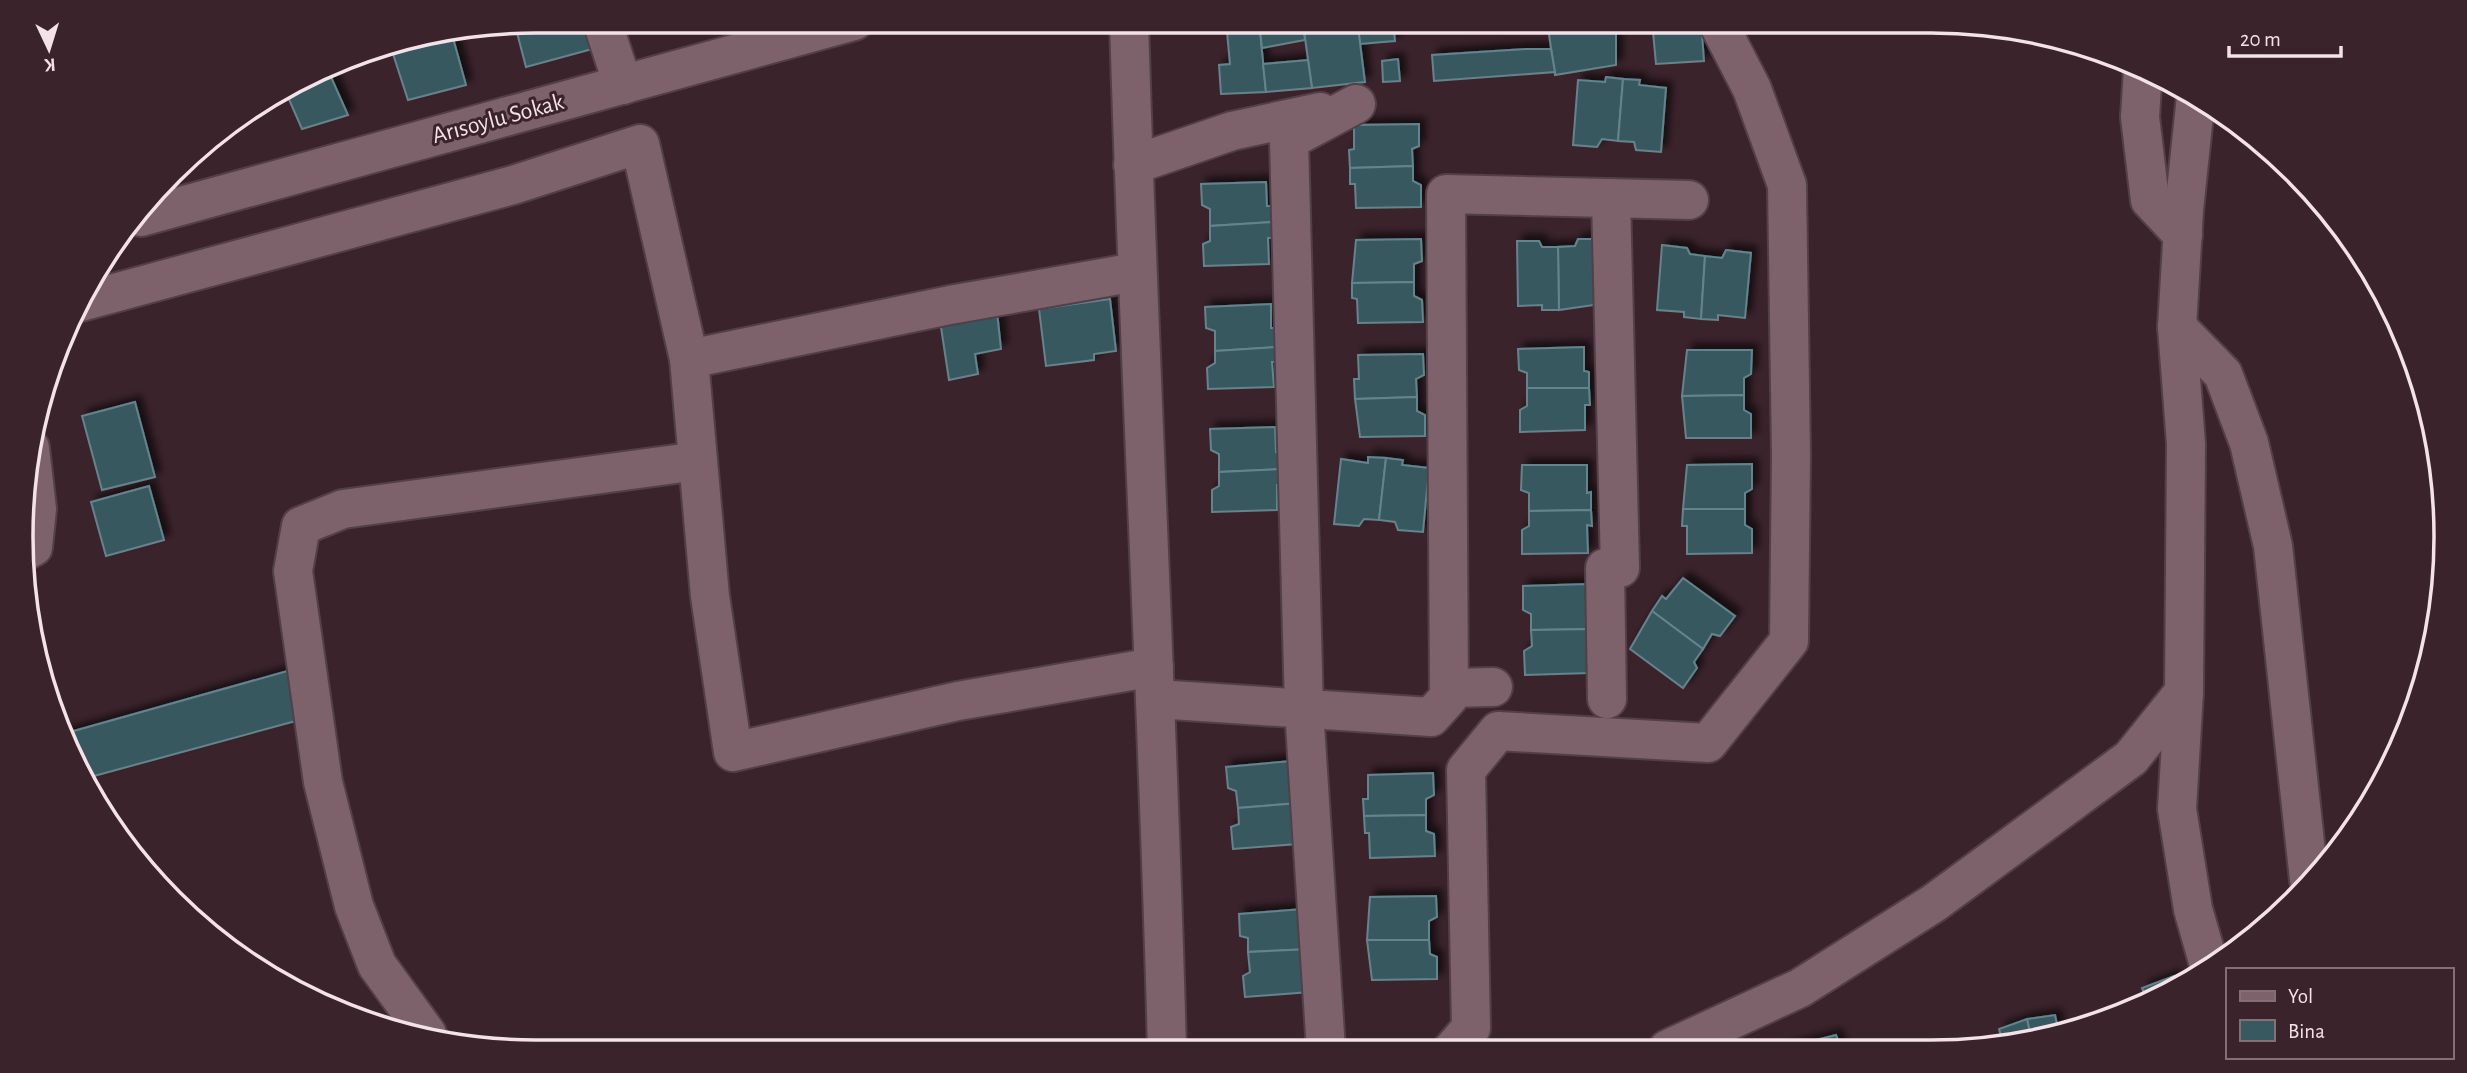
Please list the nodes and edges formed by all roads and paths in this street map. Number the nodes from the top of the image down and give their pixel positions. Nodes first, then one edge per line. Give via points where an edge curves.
1 (606, 33) edge
2 (811, 33) edge
3 (1129, 33) edge
4 (1723, 33) edge
5 (2142, 80) edge
6 (623, 85) junction
7 (2195, 109) edge
8 (1133, 165) junction
9 (1611, 198) junction
10 (1689, 200) dead end
11 (150, 215) edge
12 (2183, 235) junction
13 (1136, 272) junction
14 (93, 299) edge
15 (2177, 327) junction
16 (689, 359) junction
17 (698, 460) junction
18 (35, 494) edge
19 (33, 545) edge
20 (1155, 683) junction
21 (1493, 687) dead end
22 (1449, 688) junction
23 (2184, 692) junction
24 (1607, 699) dead end
25 (1304, 709) junction
26 (2308, 869) edge
27 (2206, 957) edge
28 (421, 1026) edge
29 (1167, 1040) edge
30 (1325, 1040) edge
31 (1461, 1040) edge
32 (1687, 1040) edge

1 - 6 street
2 - 6 street, Arısoylu Sokak
3 - 8 street
4 - 31 street via 1752,89 1787,186 1789,641 1708,743 1498,731 1466,770 1471,1028
5 - 12 street via 2140,117 2150,200
6 - 11 street, Arısoylu Sokak
7 - 12 street
8 - 13 street
8 - 25 street via 1232,131 1356,103 1289,140
9 - 10 street
9 - 22 street via 1447,194
9 - 24 street via 1620,568 1605,568
12 - 15 street
13 - 16 street
13 - 20 street
14 - 16 street via 513,185 640,144
15 - 23 street via 2186,444
15 - 26 street via 2223,374 2249,443 2273,546
16 - 17 street
17 - 20 street via 710,596 733,752 958,701
17 - 28 street via 343,509 301,526 293,571 323,782 354,906 377,965
18 - 19 street
20 - 25 street
20 - 29 street
21 - 22 street
22 - 25 street via 1449,697 1432,717
23 - 27 street via 2177,809
23 - 32 street via 2131,758 1934,902 1800,988
25 - 30 street

